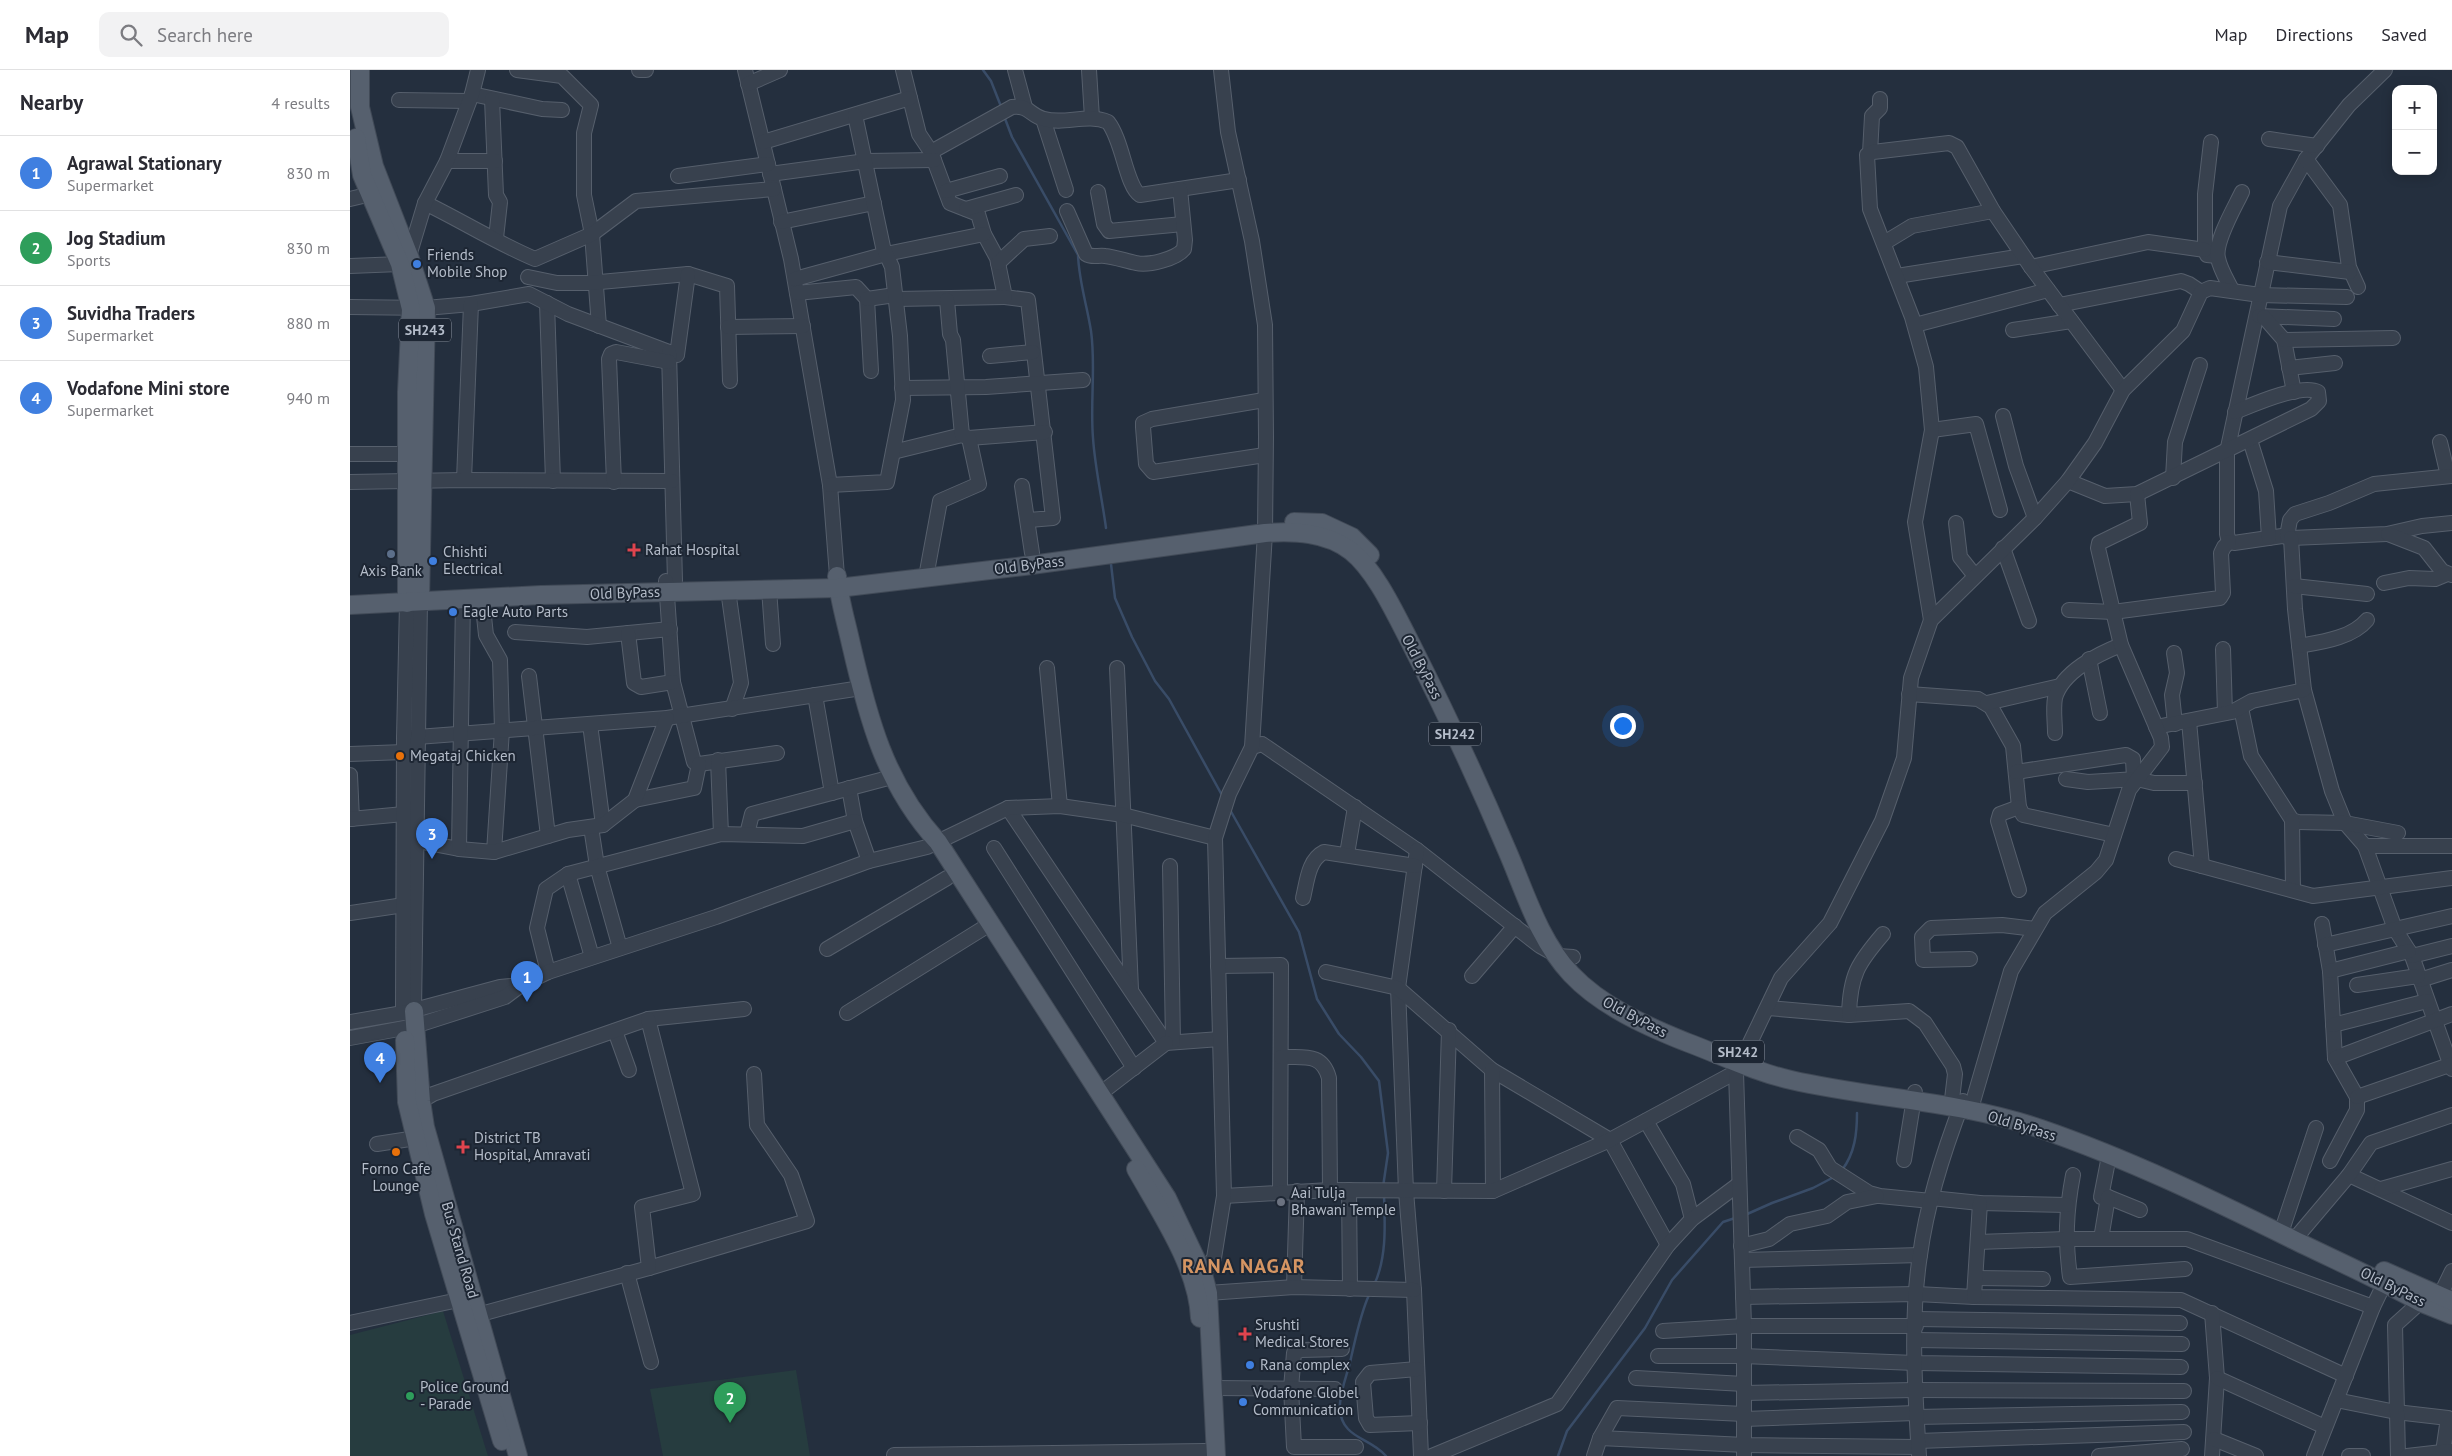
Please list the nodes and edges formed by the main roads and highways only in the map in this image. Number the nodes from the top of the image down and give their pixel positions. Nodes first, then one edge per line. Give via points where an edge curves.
1 (360, 70) edge
2 (350, 101) edge
3 (354, 152) edge
4 (404, 260) junction
5 (419, 308) junction
6 (414, 480) junction
7 (1265, 528) junction
8 (926, 573) junction
9 (837, 582) junction
10 (669, 585) junction
11 (350, 594) edge
12 (414, 597) junction
13 (350, 605) edge
14 (932, 844) junction
15 (1961, 1105) junction
16 (2290, 1232) junction
17 (1202, 1283) junction
18 (2436, 1299) edge
19 (469, 1308) junction
20 (2452, 1315) edge
21 (1209, 1454) edge
22 (506, 1456) edge
23 (518, 1456) edge

1 - 4 main road, SH243 via 360,108 366,135
2 - 3 main road, SH243
3 - 4 main road, SH243
4 - 5 main road, SH243
5 - 6 main road, SH243
5 - 6 main road, SH243 via 407,392 407,454
6 - 12 main road, SH243
7 - 8 main road, Old ByPass / SH242
7 - 8 main road via 1032,553
7 - 15 main road, Old ByPass / SH242 via 1311,534 1336,542 1352,552 1379,586 1440,701 1530,909 1565,956 1570,974 1599,998 1658,1031 1741,1064 1789,1080
8 - 9 main road, Old ByPass / SH242
9 - 10 main road
9 - 10 main road, Old ByPass / SH242 via 728,590
9 - 14 main road via 861,688 884,761
10 - 12 main road
10 - 12 main road, Old ByPass / SH242 via 463,600
11 - 12 main road
12 - 13 main road, Old ByPass / SH242
14 - 17 main road via 947,878 1134,1165
14 - 17 main road via 1100,1092 1167,1198
15 - 16 main road, Old ByPass / SH242 via 2041,1129 2162,1176
15 - 16 main road, Old ByPass / SH242 via 2065,1126
16 - 18 main road, Old ByPass / SH242
17 - 21 main road via 1200,1312
17 - 21 main road via 1214,1388
18 - 20 main road, Old ByPass / SH242
19 - 19 main road, Bus Stand Road via 425,1127 409,1020 407,1102
19 - 22 main road, Bus Stand Road
19 - 23 main road, Bus Stand Road

